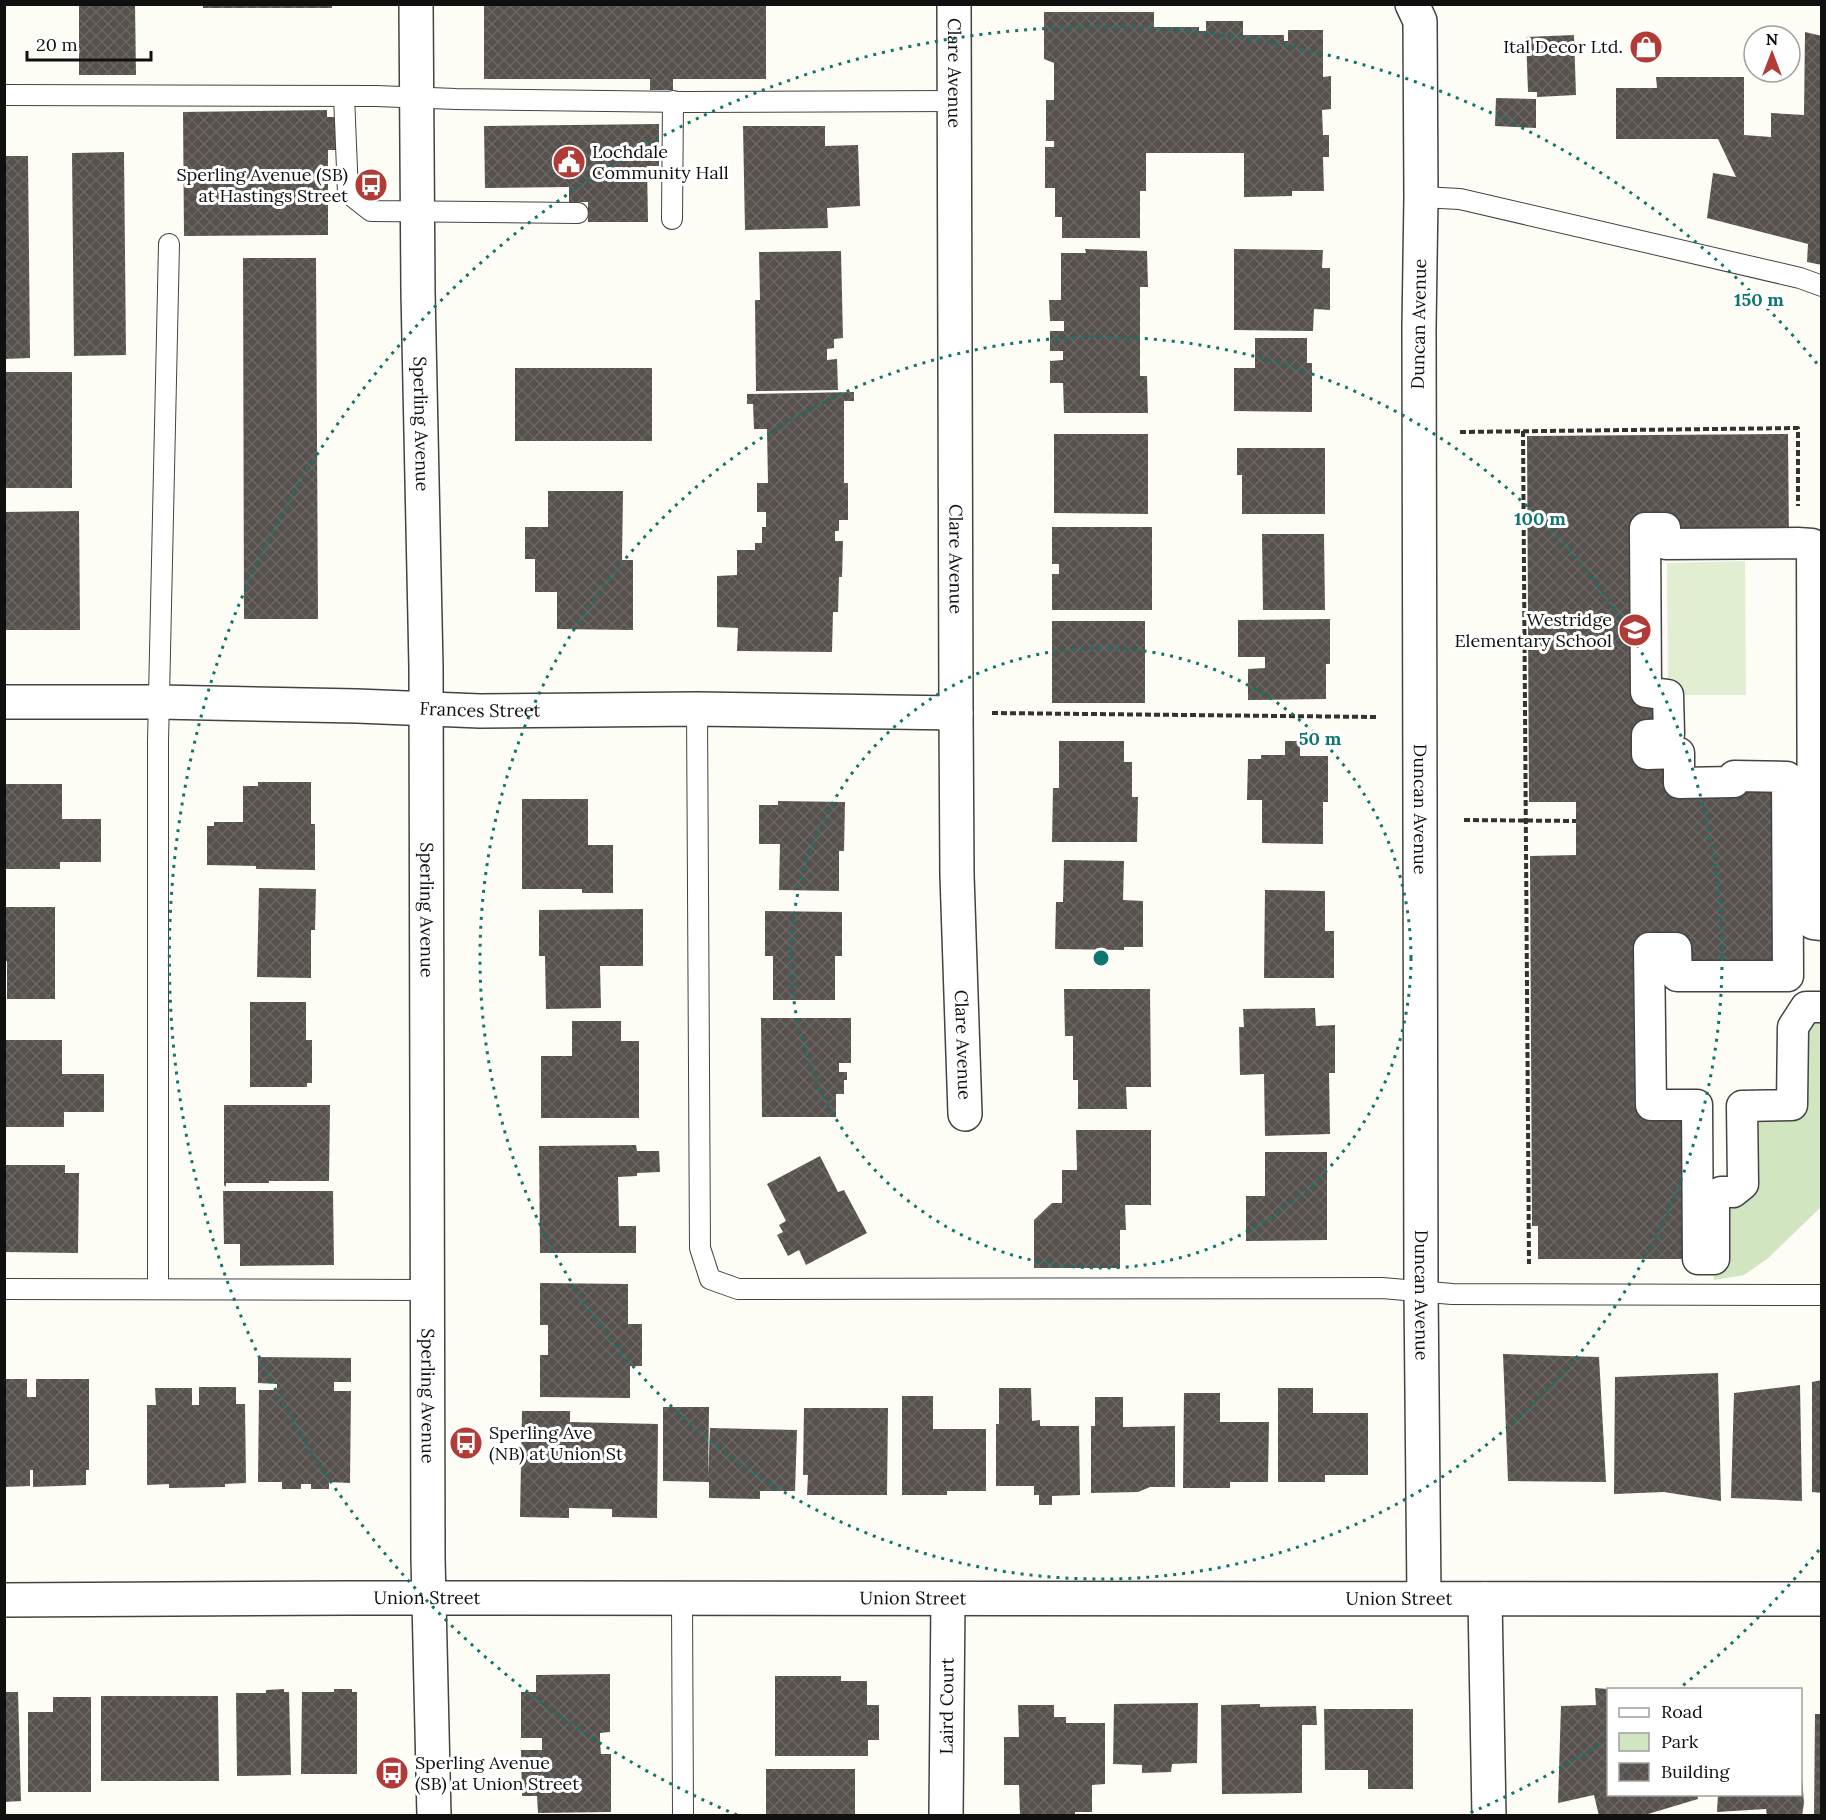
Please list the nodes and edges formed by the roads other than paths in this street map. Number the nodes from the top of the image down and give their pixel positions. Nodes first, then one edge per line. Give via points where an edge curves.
1 (416, 4) edge
2 (954, 4) edge
3 (1421, 10) edge
4 (4, 95) edge
5 (344, 96) junction
6 (416, 98) junction
7 (673, 102) junction
8 (953, 102) junction
9 (1421, 197) junction
10 (418, 213) junction
11 (578, 213) dead end
12 (672, 219) dead end
13 (169, 244) dead end
14 (1821, 286) edge
15 (4, 702) edge
16 (159, 702) junction
17 (426, 708) junction
18 (697, 709) junction
19 (956, 712) junction
20 (1821, 925) edge
21 (1821, 1007) edge
22 (965, 1114) dead end
23 (4, 1289) edge
24 (158, 1289) junction
25 (428, 1290) junction
26 (1421, 1290) junction
27 (1821, 1295) edge
28 (429, 1598) junction
29 (1424, 1598) junction
30 (682, 1599) junction
31 (948, 1599) junction
32 (1485, 1599) junction
33 (1821, 1599) edge
34 (4, 1600) edge
35 (434, 1815) edge
36 (683, 1815) edge
37 (946, 1815) edge
38 (1489, 1815) edge

1 - 6 street, Sperling Avenue
2 - 8 street, Clare Avenue
3 - 9 street, Duncan Avenue
4 - 5 lane
5 - 6 lane
5 - 10 lane via 348,193 372,211
6 - 7 lane
6 - 10 street, Sperling Avenue
7 - 8 lane
7 - 12 lane
8 - 19 street, Clare Avenue
9 - 14 lane via 1460,199
9 - 26 street, Duncan Avenue
10 - 11 lane
10 - 17 street, Sperling Avenue
13 - 16 lane
15 - 16 street, Frances Street
16 - 17 street, Frances Street
16 - 24 lane
17 - 18 street, Frances Street
17 - 25 street, Sperling Avenue
18 - 19 street, Frances Street
18 - 26 lane via 700,1248 710,1279 738,1289
19 - 22 street, Clare Avenue
20 - 21 street via 1813,924 1812,544 1666,544 1665,528 1645,528 1646,693 1668,695 1669,734 1647,735 1647,754 1679,753 1679,783 1734,782 1734,776 1787,777 1788,976 1677,976 1676,948 1649,948 1651,1105 1697,1105 1698,1259 1714,1259 1713,1198 1721,1192 1733,1192 1743,1184 1742,1106 1792,1105 1792,1027 1806,1007
23 - 24 lane
24 - 25 lane
25 - 28 street, Sperling Avenue
26 - 27 lane via 1452,1294
26 - 29 street, Duncan Avenue
28 - 30 street, Union Street
28 - 34 street, Union Street
28 - 35 street, Sperling Avenue
29 - 31 street, Union Street
29 - 32 street, Union Street
30 - 31 street, Union Street
30 - 36 lane
31 - 37 street, Laird Court
32 - 33 street, Union Street
32 - 38 street

